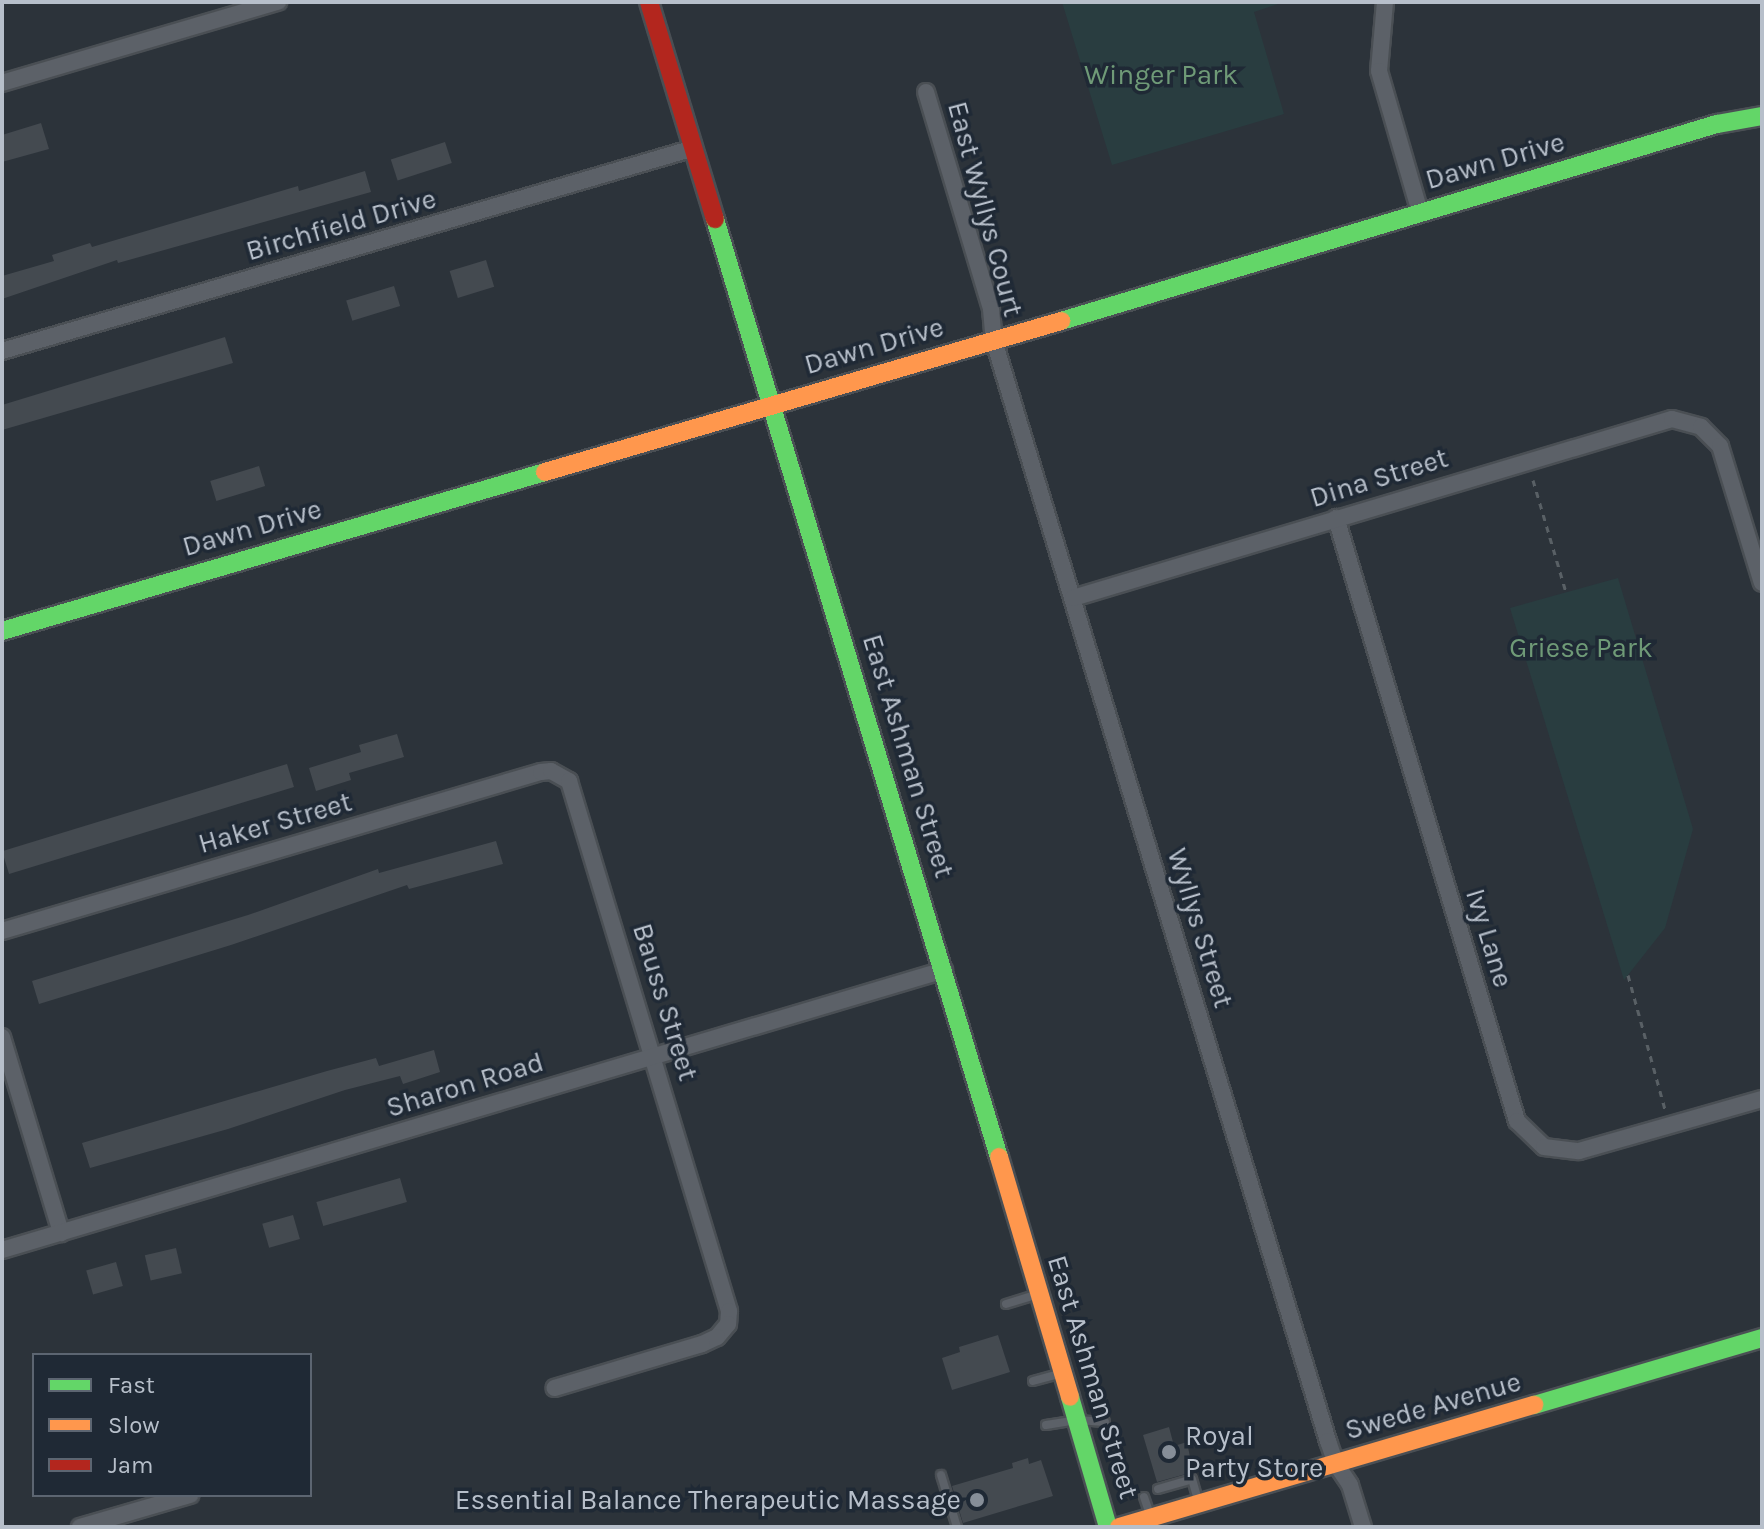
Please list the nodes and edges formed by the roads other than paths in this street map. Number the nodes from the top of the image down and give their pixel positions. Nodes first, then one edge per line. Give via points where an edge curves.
1 (278, 2) edge
2 (649, 2) edge
3 (1385, 2) edge
4 (2, 83) edge
5 (926, 92) dead end
6 (1762, 116) edge
7 (694, 148) junction
8 (1420, 212) junction
9 (994, 341) junction
10 (2, 351) edge
11 (773, 403) junction
12 (1336, 518) junction
13 (1762, 583) edge
14 (1073, 598) junction
15 (2, 631) edge
16 (562, 775) joint
17 (2, 931) edge
18 (944, 970) junction
19 (2, 1037) edge
20 (654, 1056) junction
21 (1762, 1099) edge
22 (61, 1233) junction
23 (2, 1250) edge
24 (1039, 1294) junction
25 (1006, 1304) dead end
26 (1762, 1338) edge
27 (1063, 1373) junction
28 (1033, 1381) dead end
29 (554, 1388) dead end
30 (1077, 1420) junction
31 (1105, 1422) dead end
32 (1046, 1425) dead end
33 (1336, 1464) junction
34 (941, 1475) dead end
35 (1158, 1489) dead end
36 (183, 1497) edge
37 (1144, 1497) dead end
38 (1200, 1504) junction
39 (1151, 1518) junction
40 (80, 1527) edge
41 (957, 1527) edge
42 (1108, 1527) edge
43 (1119, 1527) edge
44 (1363, 1527) edge

1 - 4 street
2 - 7 street, East Ashman Street
3 - 8 street via 1379,71
5 - 9 street, East Wyllys Court via 991,309
6 - 8 street, Dawn Drive via 1717,124
7 - 10 street, Birchfield Drive
7 - 11 street, East Ashman Street
8 - 9 street, Dawn Drive
9 - 11 street, Dawn Drive
9 - 14 street, Wyllys Street
11 - 15 street, Dawn Drive
11 - 18 street, East Ashman Street
12 - 13 street, Dina Street via 1672,419 1701,427 1720,446
12 - 14 street, Dina Street
12 - 21 street, Ivy Lane via 1517,1121 1544,1147 1579,1151
14 - 33 street, Wyllys Street
16 - 17 street, Haker Street via 541,772
16 - 20 street, Bauss Street via 575,790
18 - 20 street, Sharon Road
18 - 24 street, East Ashman Street
19 - 22 street
20 - 22 street, Sharon Road
20 - 29 street, Bauss Street via 712,1247 728,1324 702,1344
22 - 23 street, Sharon Road
24 - 25 lane
24 - 27 street, East Ashman Street
26 - 33 street, Swede Avenue
27 - 28 lane
27 - 30 street, East Ashman Street
30 - 31 lane
30 - 32 lane
30 - 42 street, East Ashman Street
33 - 38 street, Swede Avenue
33 - 44 street, Wyllys Street via 1350,1485
34 - 41 lane
35 - 38 lane via 1192,1479
36 - 40 street
37 - 39 lane
38 - 39 street, Swede Avenue
39 - 43 street, Swede Avenue

